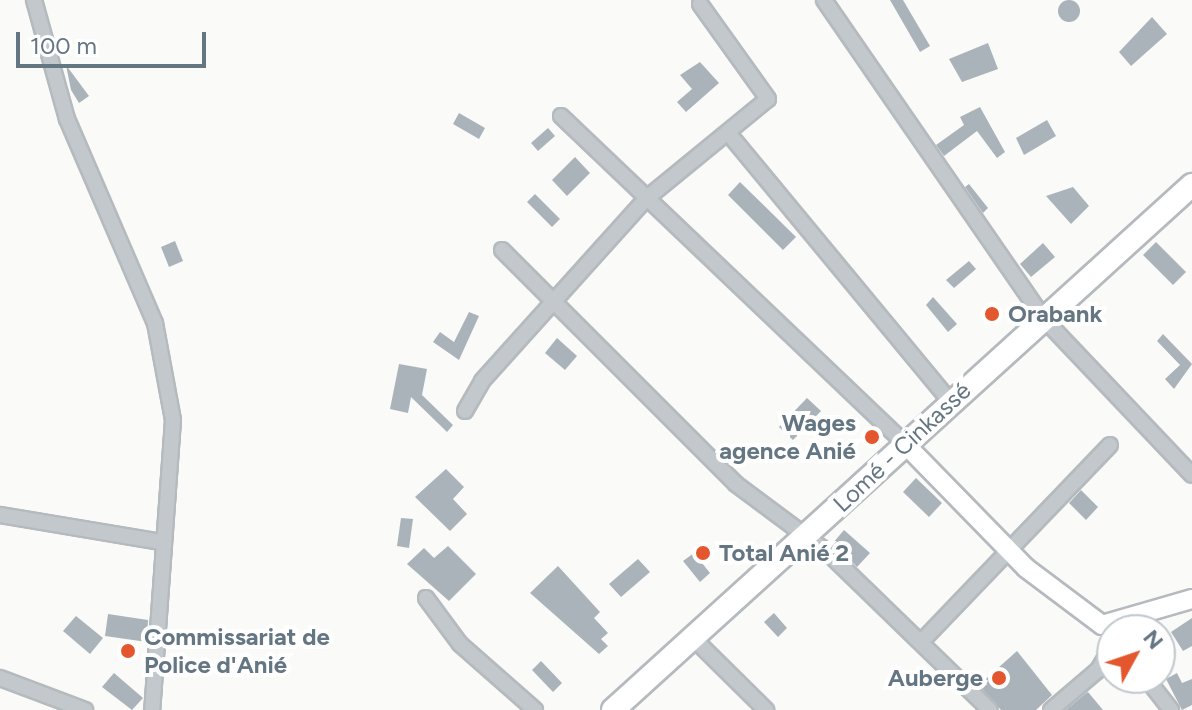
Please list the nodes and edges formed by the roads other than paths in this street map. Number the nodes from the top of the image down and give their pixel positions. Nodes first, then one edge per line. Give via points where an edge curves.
1 (34, 0) edge
2 (824, 0) edge
3 (700, 4) dead end
4 (561, 116) dead end
5 (729, 134) junction
6 (1192, 185) edge
7 (647, 198) junction
8 (502, 250) dead end
9 (556, 304) junction
10 (1043, 318) junction
11 (951, 402) junction
12 (465, 411) dead end
13 (905, 444) junction
14 (1110, 445) dead end
15 (1192, 475) edge
16 (0, 515) edge
17 (804, 538) junction
18 (162, 542) junction
19 (1007, 548) junction
20 (426, 598) dead end
21 (1192, 599) edge
22 (1155, 614) edge
23 (1096, 621) edge
24 (693, 638) junction
25 (923, 640) junction
26 (1096, 672) edge
27 (0, 678) edge
28 (1158, 694) edge
29 (85, 710) edge
30 (152, 710) edge
31 (535, 710) edge
32 (613, 710) edge
33 (766, 710) edge
34 (990, 710) edge
35 (1051, 710) edge
36 (1171, 710) edge

1 - 18 street via 67,119 155,323 173,420
2 - 10 street
3 - 5 street via 768,99
4 - 7 street
5 - 7 street
5 - 11 street
6 - 10 highway, Lomé - Cinkassé
7 - 9 street
7 - 13 street
8 - 9 street
9 - 12 street via 482,381
9 - 17 street via 736,484
10 - 11 highway, Lomé - Cinkassé
10 - 15 street
11 - 13 highway, Lomé - Cinkassé
13 - 17 highway, Lomé - Cinkassé
13 - 19 main road
14 - 19 street
16 - 18 street
17 - 24 highway, Lomé - Cinkassé
17 - 25 street
18 - 30 street
19 - 23 main road via 1073,608
19 - 25 street
20 - 31 street via 460,644
21 - 22 main road
24 - 32 highway, Lomé - Cinkassé
24 - 33 street
25 - 34 street
26 - 35 street
27 - 29 street
28 - 36 street

